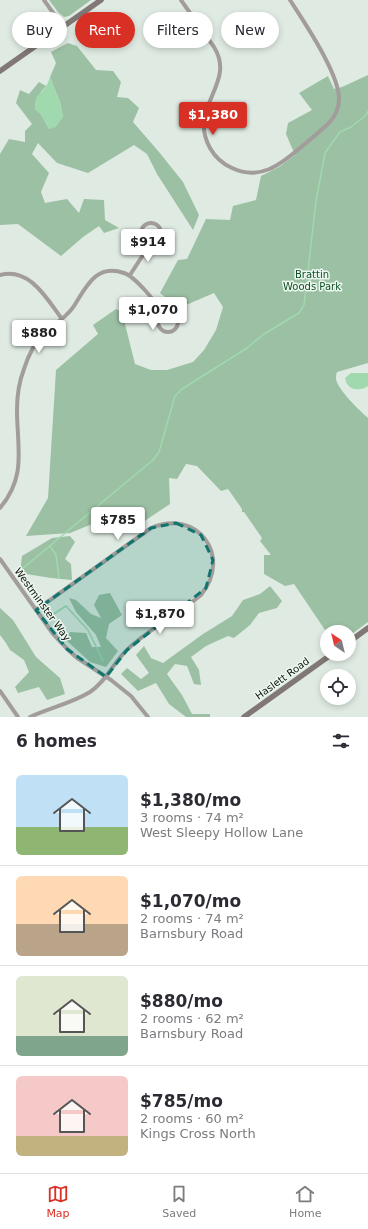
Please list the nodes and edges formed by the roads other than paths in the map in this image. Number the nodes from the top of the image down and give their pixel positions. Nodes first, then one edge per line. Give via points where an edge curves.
1 (44, 0) edge
2 (101, 0) edge
3 (182, 0) edge
4 (290, 0) edge
5 (52, 12) edge
6 (67, 24) edge
7 (33, 48) edge
8 (0, 71) edge
9 (148, 243) junction
10 (0, 275) edge
11 (130, 275) junction
12 (162, 314) junction
13 (62, 319) junction
14 (0, 508) edge
15 (0, 559) edge
16 (36, 610) junction
17 (368, 628) edge
18 (356, 637) edge
19 (322, 661) edge
20 (106, 677) junction
21 (0, 691) edge
22 (18, 717) edge
23 (30, 717) edge
24 (148, 717) edge
25 (244, 717) edge

1 - 5 street
2 - 6 main road
3 - 4 street via 220,59 220,78 205,112 206,139 211,150 227,166 250,173 274,167 292,154 328,124 336,114 339,104 337,89 328,66
7 - 8 main road
9 - 9 street via 157,241 162,233 160,227 154,223 144,225 141,232 142,239
9 - 11 street
10 - 13 street via 14,274 33,282
11 - 12 street
11 - 13 street via 113,271 96,275
12 - 12 street via 158,319 159,326 163,330 172,330 177,323 176,317 168,312
13 - 14 street via 35,344 24,369 17,410 20,461 18,475 9,497
15 - 16 street, Westminster Way
16 - 20 street, Westminster Way via 67,649
16 - 20 street via 150,528 171,523 184,524 196,530 212,553 212,574 206,588 194,601 135,643 120,657
17 - 18 main road
19 - 25 main road, Haslett Road
20 - 23 street via 92,691 81,697
20 - 24 street, Westminster Way via 131,696
21 - 22 street

